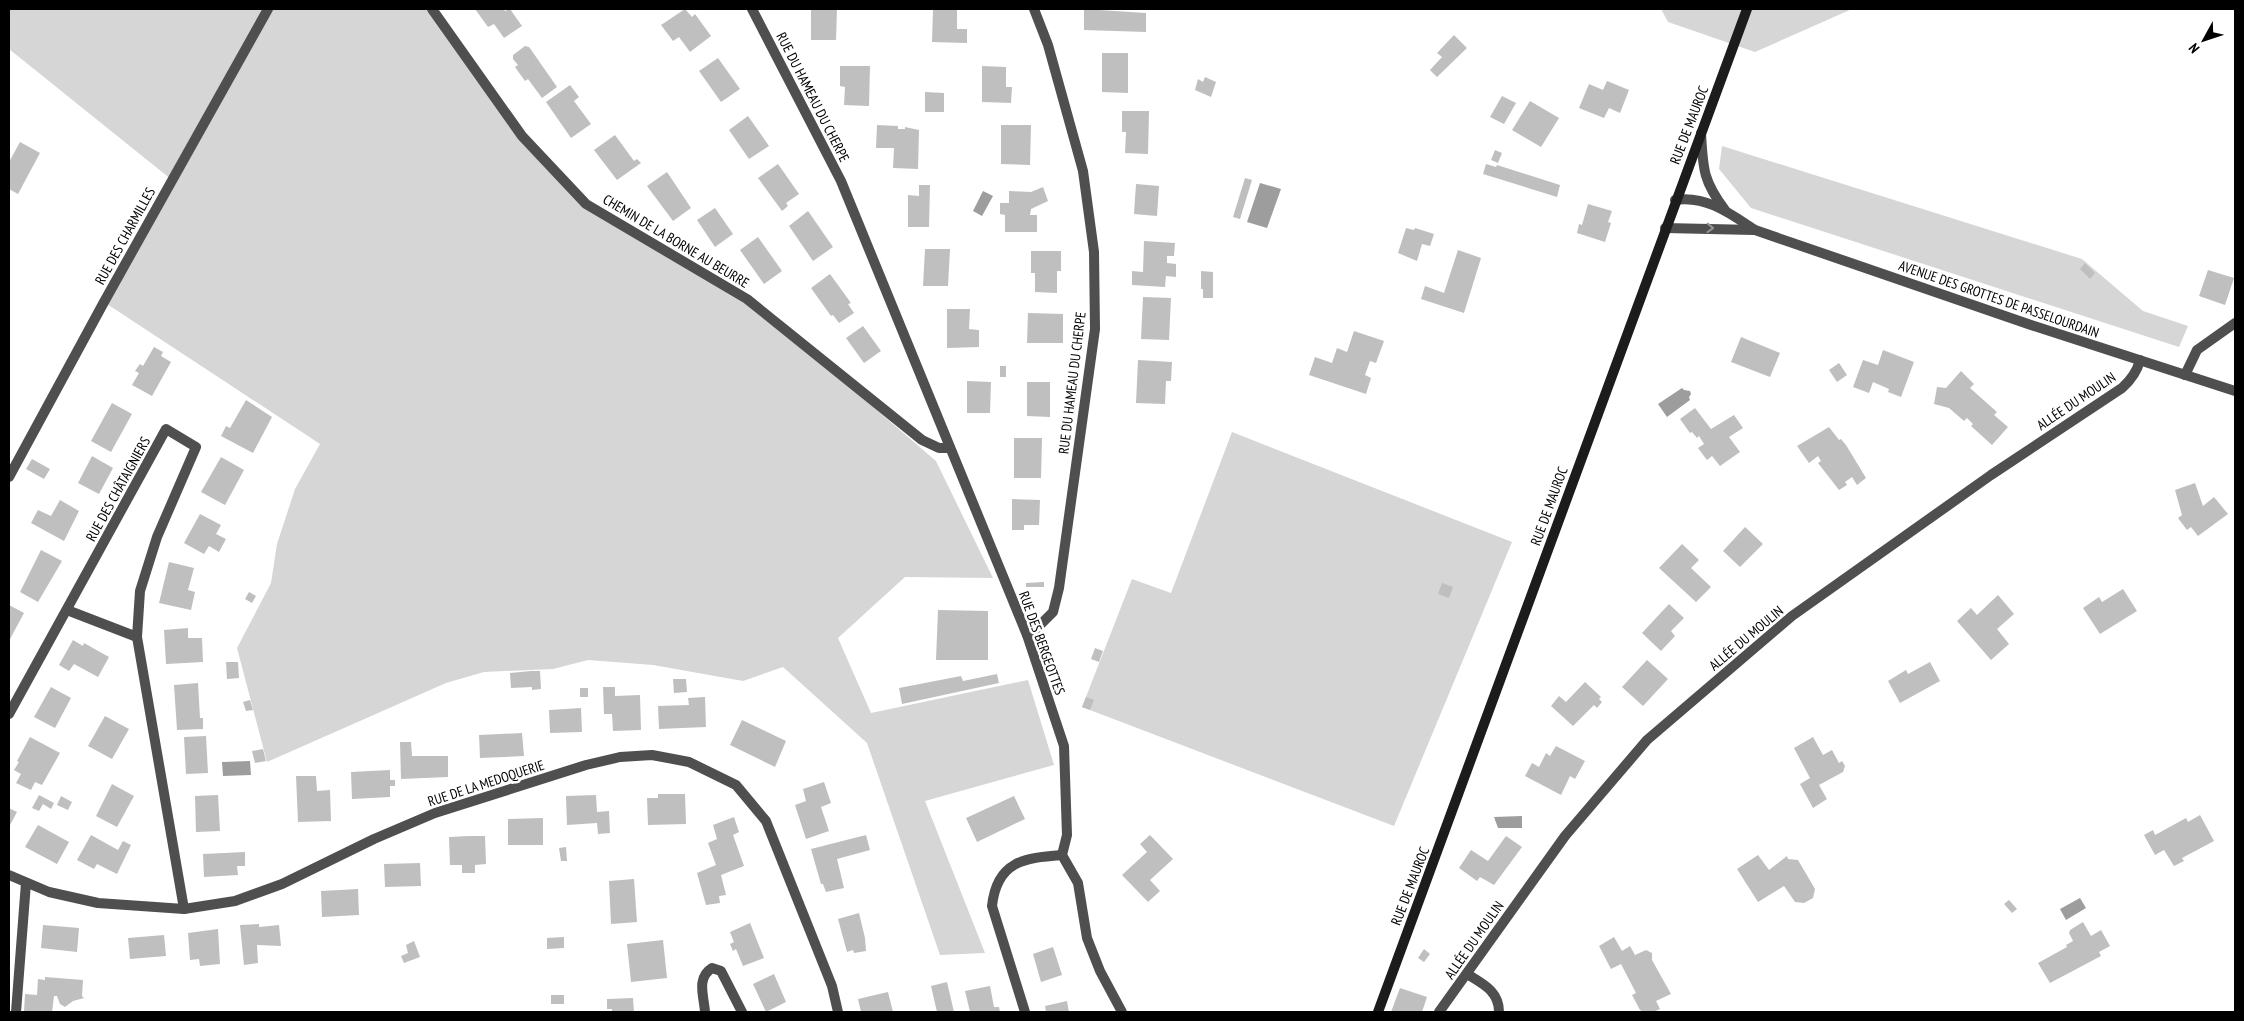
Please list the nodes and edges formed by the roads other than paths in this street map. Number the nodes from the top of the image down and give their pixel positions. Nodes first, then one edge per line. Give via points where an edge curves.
1 (268, 9) edge
2 (432, 9) edge
3 (752, 9) edge
4 (1034, 9) edge
5 (1747, 9) edge
6 (1701, 133) junction
7 (1676, 200) junction
8 (1726, 211) junction
9 (1665, 228) junction
10 (1755, 230) junction
11 (2235, 323) edge
12 (2140, 360) junction
13 (2185, 375) junction
14 (2235, 391) edge
15 (950, 448) junction
16 (9, 477) edge
17 (67, 610) junction
18 (1027, 635) junction
19 (137, 636) junction
20 (9, 714) edge
21 (1062, 855) junction
22 (9, 875) edge
23 (26, 883) junction
24 (184, 909) junction
25 (1467, 974) junction
26 (16, 1012) edge
27 (705, 1012) edge
28 (742, 1012) edge
29 (838, 1012) edge
30 (1025, 1012) edge
31 (1122, 1012) edge
32 (1378, 1012) edge
33 (1439, 1012) edge
34 (1499, 1012) edge

1 - 16 street, RUE DES CHARMILLES
2 - 15 street, CHEMIN DE LA BORNE AU BEURRE via 522,136 586,204 747,299 922,440 939,448
3 - 15 street, RUE DU HAMEAU DU CHERPE via 842,181
4 - 18 street, RUE DU HAMEAU DU CHERPE via 1048,45 1083,171 1094,252 1095,329 1059,588 1053,612
5 - 6 street, RUE DE MAUROC
6 - 7 street, RUE DE MAUROC
6 - 8 street, AVENUE DES GROTTES DE PASSELOURDAIN via 1703,167 1711,191
7 - 8 street, AVENUE DES GROTTES DE PASSELOURDAIN via 1700,200
7 - 9 street, RUE DE MAUROC
8 - 10 street, AVENUE DES GROTTES DE PASSELOURDAIN
9 -> 10 street, AVENUE DES GROTTES DE PASSELOURDAIN
9 - 32 street, RUE DE MAUROC
10 - 12 street, AVENUE DES GROTTES DE PASSELOURDAIN
11 - 13 street via 2197,350
12 - 13 street, AVENUE DES GROTTES DE PASSELOURDAIN
12 - 25 street, ALLÉE DU MOULIN via 2131,380 2122,388 1991,475 1792,616 1647,740 1565,836
13 - 14 street, AVENUE DES GROTTES DE PASSELOURDAIN
15 - 18 street, RUE DES BERGEOTTES
17 - 19 street
17 - 19 street, RUE DES CHÂTAIGNIERS via 166,429 196,447 157,537 140,591
17 - 20 street, RUE DES CHÂTAIGNIERS
18 - 21 street, RUE DES BERGEOTTES via 1064,746 1067,836
19 - 24 street, RUE DES CHÂTAIGNIERS
21 - 30 street via 1028,857 1005,871 994,889 992,906
21 - 31 street via 1078,883 1087,938
22 - 23 street, RUE DE LA MEDOQUERIE
23 - 24 street, RUE DE LA MEDOQUERIE via 49,892 98,903
23 - 26 street
24 - 29 street, RUE DE LA MEDOQUERIE via 257,894 435,813 586,765 620,757 652,756 689,762 736,785 766,821 832,986
25 - 33 street, ALLÉE DU MOULIN
25 - 34 street via 1494,992
27 - 28 street via 702,980 712,968 721,971

